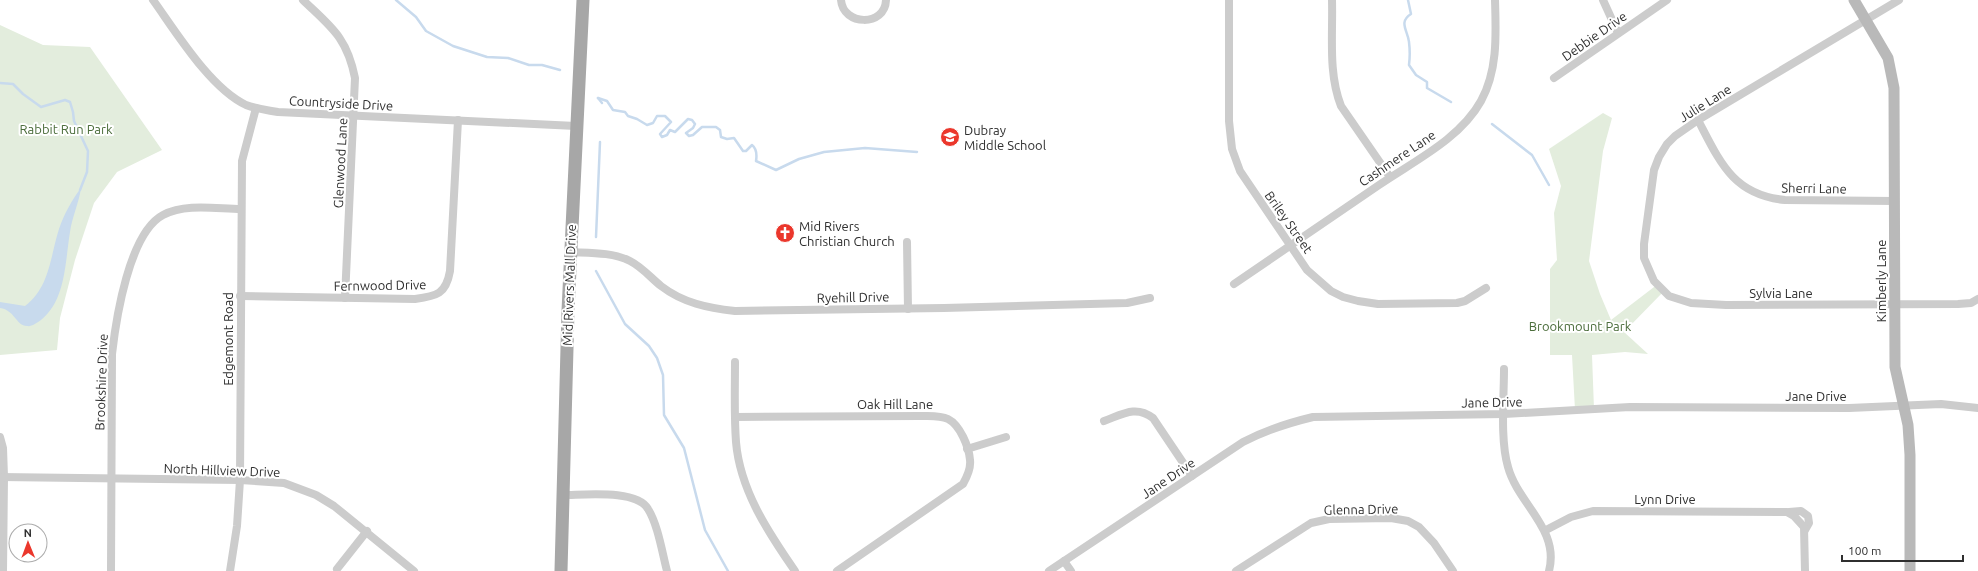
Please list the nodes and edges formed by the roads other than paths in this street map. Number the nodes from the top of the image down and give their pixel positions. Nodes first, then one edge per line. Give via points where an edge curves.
1 (153, 0) edge
2 (302, 0) edge
3 (583, 0) edge
4 (841, 0) edge
5 (886, 0) edge
6 (1229, 0) edge
7 (1332, 0) edge
8 (1496, 0) edge
9 (1603, 0) edge
10 (1667, 0) edge
11 (1854, 0) edge
12 (1899, 0) edge
13 (1866, 20) junction
14 (1618, 33) junction
15 (1554, 78) dead end
16 (256, 108) junction
17 (355, 115) junction
18 (458, 120) junction
19 (1698, 120) junction
20 (576, 126) junction
21 (1390, 177) junction
22 (1895, 201) junction
23 (241, 209) junction
24 (907, 242) dead end
25 (1290, 245) junction
26 (570, 252) junction
27 (1234, 284) dead end
28 (1486, 288) dead end
29 (240, 296) junction
30 (1669, 296) joint
31 (345, 298) junction
32 (1150, 298) dead end
33 (1978, 299) edge
34 (1895, 305) junction
35 (908, 309) junction
36 (735, 362) dead end
37 (1504, 369) dead end
38 (1904, 405) junction
39 (1978, 408) edge
40 (1504, 414) junction
41 (735, 417) junction
42 (1104, 421) dead end
43 (0, 437) edge
44 (1006, 437) dead end
45 (967, 449) junction
46 (1192, 476) junction
47 (2, 477) edge
48 (112, 480) junction
49 (240, 480) junction
50 (563, 495) junction
51 (1546, 530) junction
52 (367, 531) junction
53 (1064, 561) junction
54 (336, 569) dead end
55 (3, 571) edge
56 (111, 571) edge
57 (230, 571) edge
58 (414, 571) edge
59 (561, 571) edge
60 (667, 571) edge
61 (795, 571) edge
62 (838, 571) edge
63 (1049, 571) edge
64 (1071, 571) edge
65 (1236, 571) edge
66 (1453, 571) edge
67 (1549, 571) edge
68 (1806, 571) edge
69 (1910, 571) edge

1 - 16 street, Countryside Drive via 221,87 237,100
2 - 17 street, Glenwood Lane via 346,46 355,78
3 - 20 main road, Mid Rivers Mall Drive
4 - 5 street via 842,9 860,21 877,16 884,8
6 - 25 street, Briley Street via 1229,121 1232,148 1240,171
7 - 21 street via 1333,79 1336,93
8 - 21 street, Cashmere Lane via 1494,64 1481,101 1468,120 1454,133
9 - 14 street
10 - 14 street, Debbie Drive
11 - 13 street, Kimberly Lane
12 - 13 street, Julie Lane
13 - 19 street, Julie Lane
13 - 22 street, Kimberly Lane via 1888,58 1894,88
14 - 15 street, Debbie Drive
16 - 17 street, Countryside Drive via 278,112
16 - 23 street, Edgemont Road via 242,161
17 - 18 street, Countryside Drive
17 - 31 street, Glenwood Lane
18 - 20 street, Countryside Drive
18 - 31 street, Fernwood Drive via 450,271 445,287 436,295 415,299
19 - 22 street, Sherri Lane via 1727,171 1751,192 1785,200
19 - 30 street, Julie Lane via 1667,144 1654,170 1644,258 1654,281
20 - 26 main road, Mid Rivers Mall Drive
21 - 25 street, Cashmere Lane
22 - 34 street, Kimberly Lane
23 - 29 street, Edgemont Road
23 - 48 street, Brookshire Drive via 174,211 154,221 138,245 121,299 112,348
24 - 35 street
25 - 27 street, Cashmere Lane
25 - 28 street, Briley Street via 1307,270 1318,280 1343,297 1358,301 1378,304 1457,303
26 - 35 street, Ryehill Drive via 604,254 630,261 672,293 704,307 735,311
26 - 50 main road, Mid Rivers Mall Drive
29 - 31 street, Fernwood Drive
29 - 49 street, Edgemont Road
30 - 34 street, Sylvia Lane via 1682,302 1701,304
32 - 35 street, Ryehill Drive via 1127,303
33 - 34 street, Sylvia Lane via 1971,303 1958,304
34 - 38 street, Kimberly Lane via 1895,367
36 - 41 street
37 - 40 street
38 - 39 street, Jane Drive via 1954,404
38 - 40 street, Jane Drive via 1849,408 1630,407
38 - 69 street, Kimberly Lane via 1910,455
40 - 46 street, Jane Drive via 1313,417 1265,431 1243,442
40 - 51 street via 1508,468 1518,490
41 - 45 street, Oak Hill Lane via 942,417 955,424
41 - 61 street via 736,443 746,486 760,516
42 - 46 street via 1136,410 1145,412 1153,418
43 - 47 street via 3,448
44 - 45 street
45 - 62 street, Oak Hill Lane via 969,470 963,484
46 - 53 street, Jane Drive
47 - 48 street, North Hillview Drive
47 - 55 street
48 - 49 street, North Hillview Drive
48 - 56 street, Brookshire Drive
49 - 52 street, North Hillview Drive via 284,483 299,488 334,506
49 - 57 street, Edgemont Road via 237,526
50 - 59 main road, Mid Rivers Mall Drive
50 - 60 street via 623,496 634,497 642,502 652,516
51 - 67 street via 1550,552
51 - 68 street, Lynn Drive via 1571,517 1593,511 1789,512 1805,530
52 - 54 street
52 - 58 street, North Hillview Drive
53 - 63 street, Jane Drive
53 - 64 street
65 - 66 street, Glenna Drive via 1311,524 1329,519 1391,518 1408,521 1419,527 1434,543

